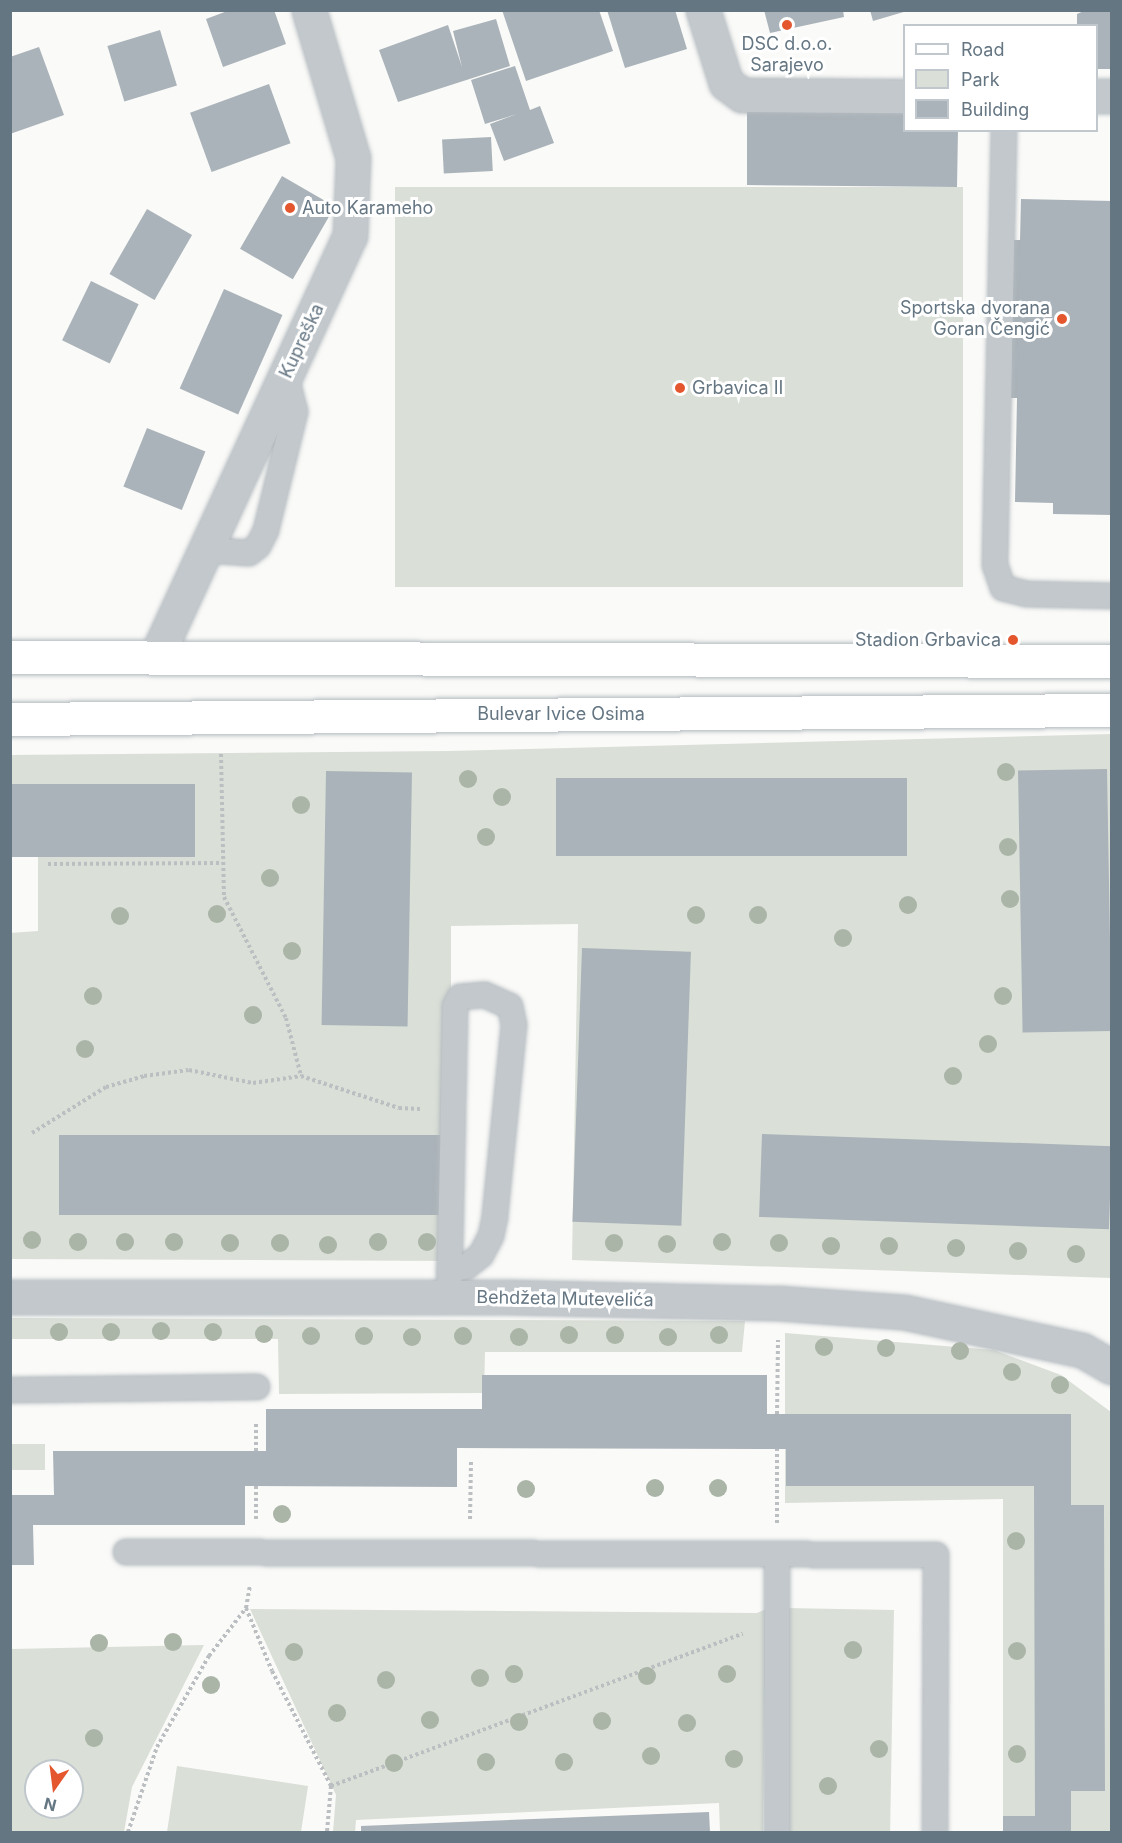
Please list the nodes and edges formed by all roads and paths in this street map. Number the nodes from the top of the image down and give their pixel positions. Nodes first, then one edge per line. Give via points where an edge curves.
1 (309, 10) edge
2 (703, 10) edge
3 (903, 96) edge
4 (1004, 132) edge
5 (286, 376) junction
6 (206, 550) junction
7 (1112, 596) edge
8 (10, 657) edge
9 (156, 657) junction
10 (1112, 662) edge
11 (1112, 710) edge
12 (10, 719) edge
13 (222, 747) dead end
14 (220, 863) junction
15 (48, 864) dead end
16 (301, 1076) junction
17 (454, 1110) junction
18 (32, 1133) dead end
19 (449, 1283) junction
20 (10, 1297) edge
21 (778, 1303) junction
22 (1112, 1367) edge
23 (256, 1387) dead end
24 (10, 1390) edge
25 (777, 1414) dead end
26 (777, 1449) dead end
27 (471, 1461) dead end
28 (126, 1552) dead end
29 (256, 1553) junction
30 (470, 1553) junction
31 (777, 1554) junction
32 (246, 1608) junction
33 (778, 1621) junction
34 (331, 1786) junction
35 (128, 1833) edge
36 (327, 1833) edge
37 (777, 1833) edge
38 (935, 1833) edge

1 - 5 street, Kupreška via 353,158 354,196 350,236 338,268
2 - 3 street via 726,83 742,95
4 - 7 lane via 995,566 1003,588
5 - 6 street, Kupreška
5 - 6 lane via 295,412 266,530 258,546 249,553
6 - 9 street, Kupreška
8 - 9 main road
9 - 10 main road
11 - 12 main road, Bulevar Ivice Osima
13 - 14 path
14 - 15 path
14 - 16 path via 224,897 286,1018
16 - 17 path via 399,1108
16 - 18 path via 254,1083 189,1070 144,1076 106,1087
17 - 19 lane
17 - 19 lane via 457,1000 485,995 501,999 510,1006 514,1025 492,1236 481,1255
19 - 20 street, Behdžeta Mutevelića
19 - 21 street, Behdžeta Mutevelića
21 - 22 street, Behdžeta Mutevelića via 927,1316 1082,1350
21 - 25 path
23 - 24 lane
26 - 31 path
27 - 30 path
28 - 29 lane
29 - 30 lane
29 - 32 path
30 - 31 lane
31 - 33 lane
31 - 38 lane via 936,1555
32 - 34 path via 272,1671
32 - 35 path via 209,1656 157,1747
33 - 34 path
33 - 37 lane
34 - 36 path

